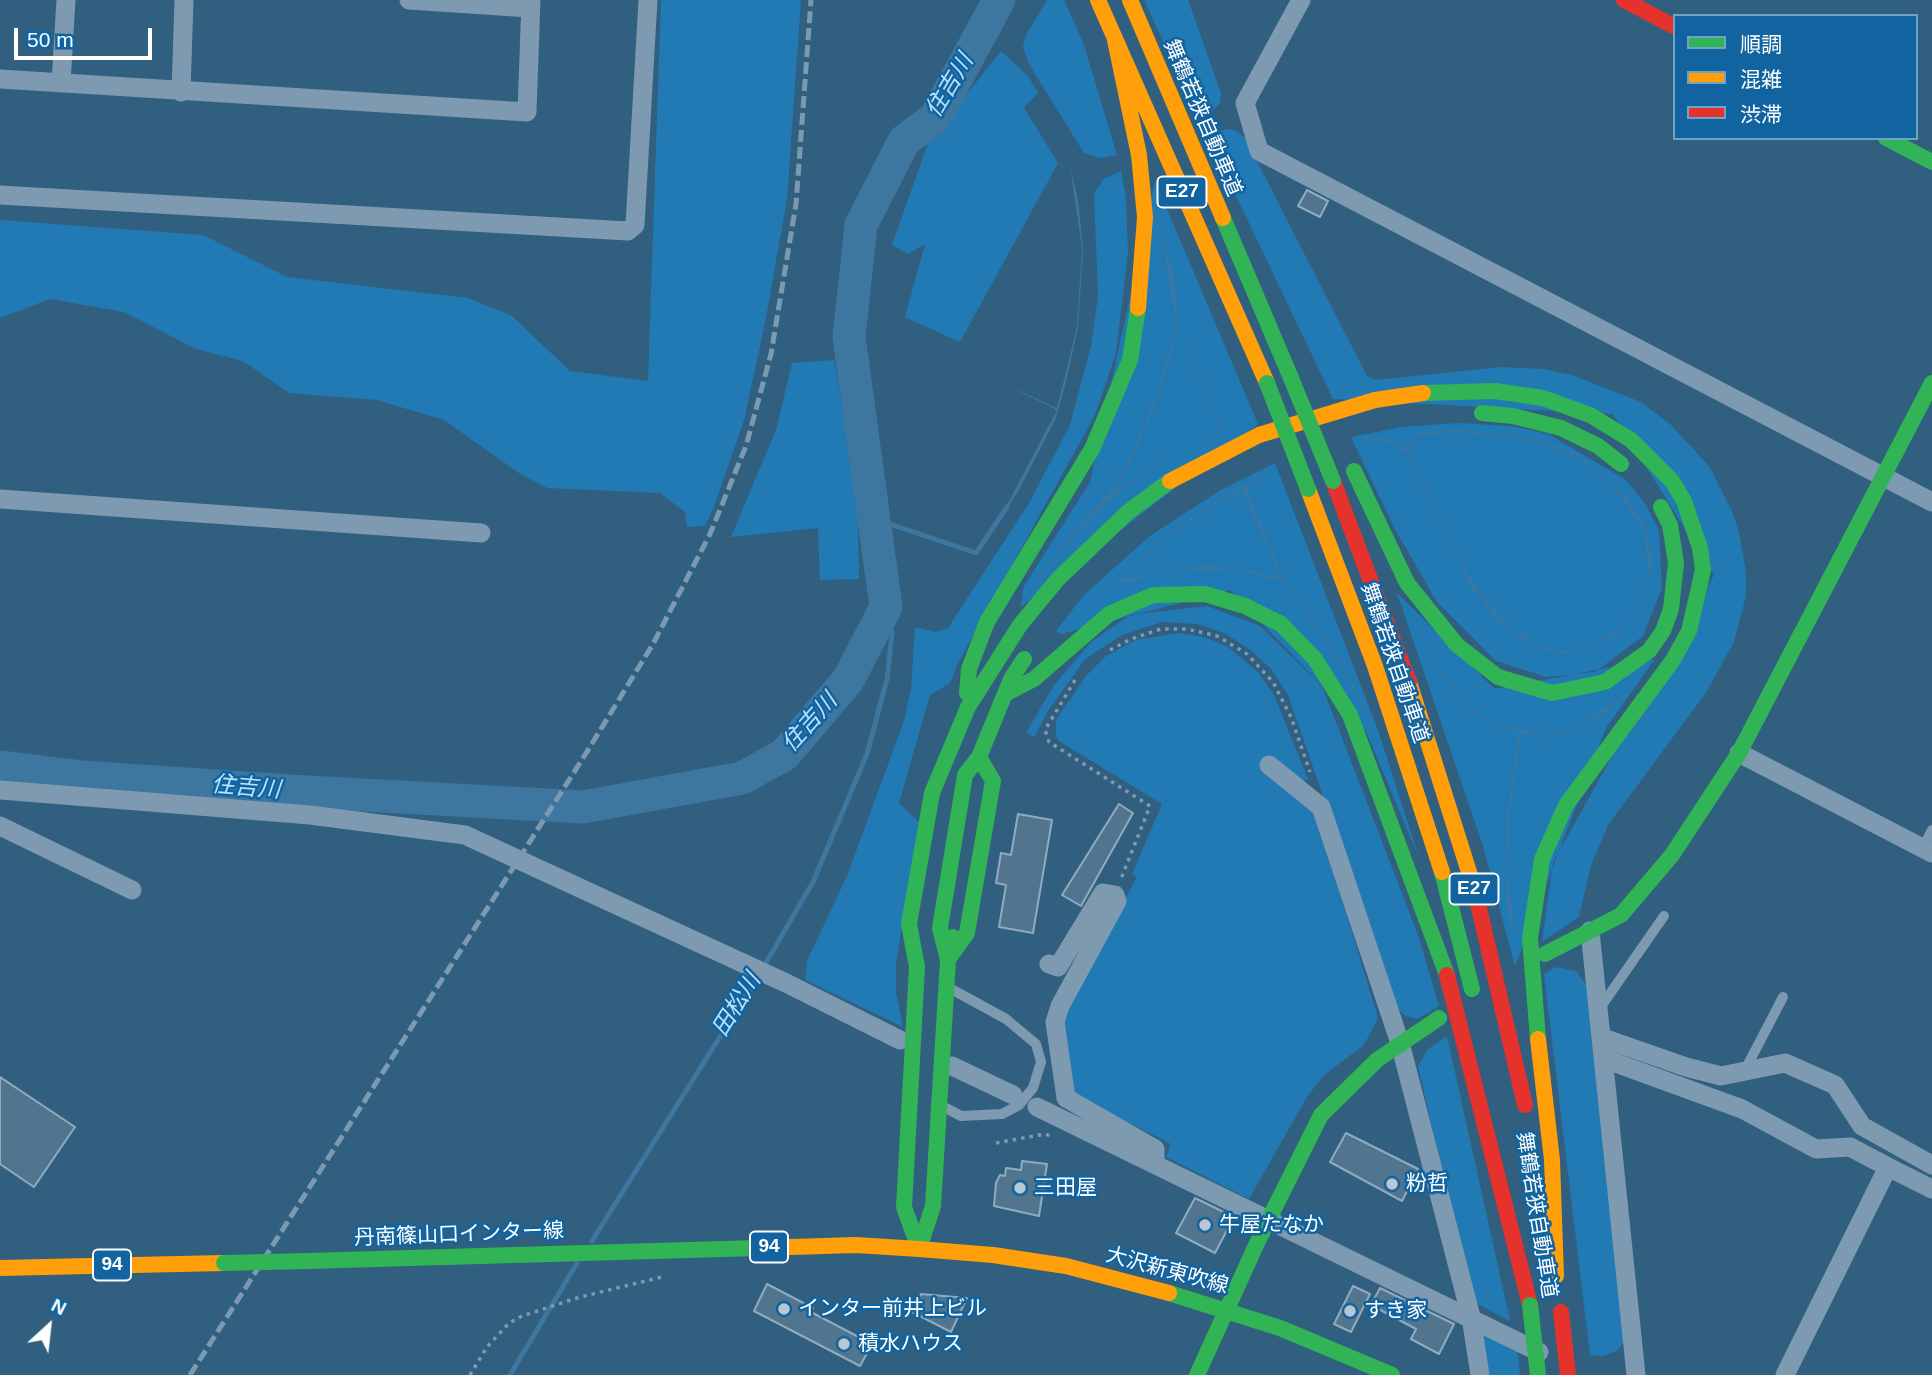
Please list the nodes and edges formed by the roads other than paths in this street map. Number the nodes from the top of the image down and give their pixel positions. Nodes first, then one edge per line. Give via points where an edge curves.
1 (66, 0) edge
2 (184, 0) edge
3 (410, 0) edge
4 (648, 0) edge
5 (1098, 0) edge
6 (1130, 0) edge
7 (1301, 0) edge
8 (1624, 0) edge
9 (531, 4) edge
10 (1673, 26) edge
11 (1115, 40) junction
12 (1158, 68) junction
13 (0, 79) edge
14 (61, 83) junction
15 (181, 92) junction
16 (1890, 140) edge
17 (1932, 162) edge
18 (0, 195) edge
19 (1296, 348) dead end
20 (1932, 383) edge
21 (1320, 397) dead end
22 (1469, 412) dead end
23 (1273, 454) dead end
24 (1351, 465) dead end
25 (1632, 472) dead end
26 (1884, 477) junction
27 (1649, 491) dead end
28 (0, 499) edge
29 (1932, 502) edge
30 (481, 533) dead end
31 (1036, 642) dead end
32 (1006, 693) junction
33 (968, 707) junction
34 (1739, 753) junction
35 (1269, 765) dead end
36 (0, 790) edge
37 (0, 826) edge
38 (1932, 830) edge
39 (1927, 850) edge
40 (132, 890) dead end
41 (1664, 916) dead end
42 (1590, 931) junction
43 (1545, 954) dead end
44 (1049, 964) dead end
45 (946, 986) junction
46 (1783, 997) dead end
47 (1475, 1000) dead end
48 (1598, 1011) junction
49 (1439, 1018) dead end
50 (1603, 1038) junction
51 (900, 1040) dead end
52 (1400, 1043) junction
53 (1605, 1059) junction
54 (952, 1066) dead end
55 (1745, 1071) junction
56 (1013, 1096) dead end
57 (934, 1101) junction
58 (1496, 1101) dead end
59 (1037, 1107) dead end
60 (1529, 1123) dead end
61 (1534, 1149) dead end
62 (1932, 1163) edge
63 (1155, 1164) junction
64 (1888, 1167) junction
65 (1932, 1189) edge
66 (1269, 1219) junction
67 (919, 1249) junction
68 (0, 1268) edge
69 (1558, 1294) junction
70 (1530, 1305) junction
71 (1228, 1309) junction
72 (1471, 1317) junction
73 (1197, 1375) edge
74 (1392, 1375) edge
75 (1480, 1375) edge
76 (1538, 1375) edge
77 (1568, 1375) edge
78 (1584, 1375) edge
79 (1636, 1375) edge
80 (1785, 1375) edge

1 - 14 street
2 - 15 street
3 - 9 street
4 - 18 street via 635,225 628,231
5 - 11 main road, 舞鶴若狭自動車道 / E27
6 - 12 main road, 舞鶴若狭自動車道 / E27
7 - 26 street via 1245,103 1259,151
8 - 10 main road
9 - 15 street via 527,111
11 - 33 main road via 1139,155 1144,217 1138,320 1130,360 1087,458 987,622 969,669
11 - 47 main road, 舞鶴若狭自動車道 / E27, bridge via 1266,383 1375,666 1427,824
12 - 19 main road
12 - 60 main road, 舞鶴若狭自動車道 / E27, bridge via 1291,378 1402,660 1490,946
13 - 14 street
14 - 15 street
16 - 17 main road
20 - 26 main road
21 - 23 main road via 1334,434
22 - 25 main road via 1513,416 1561,428 1598,446
24 - 27 main road via 1407,583 1457,645 1498,677 1552,693 1588,688 1619,674 1649,651 1663,631 1671,609 1676,563 1670,525
26 - 29 street
26 - 34 main road
28 - 30 street
31 - 32 main road
32 - 45 main road via 979,757 980,777
32 - 70 main road via 1034,679 1109,614 1153,595 1205,594 1245,606 1281,624 1315,659 1350,715 1445,967
33 - 67 main road via 932,793 909,924 917,967 915,1089 904,1207
33 - 69 main road via 1020,625 1092,545 1162,486 1259,435 1375,400 1420,393 1495,391 1543,398 1590,415 1651,458 1684,500 1700,548 1703,570 1695,612 1673,660 1566,805 1542,859 1534,900 1530,938 1533,994 1552,1160
34 - 39 street
34 - 42 main road via 1672,855 1621,915
35 - 52 street via 1321,807
36 - 51 street via 310,815 465,835
37 - 40 street
38 - 39 lane
41 - 48 lane
42 - 43 main road
42 - 48 street
44 - 63 street via 1058,967 1103,893 1115,895 1117,901 1055,1022 1066,1098 1155,1149
45 - 57 main road
45 - 57 lane via 1016,1028 1036,1044 1041,1062 1033,1088 1002,1114 961,1116
46 - 55 lane
48 - 50 street
49 - 52 main road
50 - 53 street
50 - 55 street via 1686,1068 1721,1076
52 - 66 main road via 1354,1079 1321,1115
52 - 72 street
53 - 64 street via 1742,1109 1816,1149 1850,1147
53 - 79 street
54 - 56 street
55 - 62 street via 1785,1063 1835,1085 1861,1126
57 - 67 main road via 933,1206
58 - 70 main road, 舞鶴若狭自動車道
59 - 63 street
61 - 69 main road, 舞鶴若狭自動車道
63 - 66 street
64 - 65 street
64 - 80 street
66 - 71 main road
66 - 72 street
67 - 68 main road, 丹南篠山口インター線 / 94, bridge via 856,1245
67 - 71 main road, 大沢新東吹線 via 1066,1266
69 - 77 main road, 舞鶴若狭自動車道, bridge
70 - 76 main road, 舞鶴若狭自動車道, bridge
71 - 73 main road
71 - 74 main road, 大沢新東吹線
72 - 75 street
72 - 78 street

